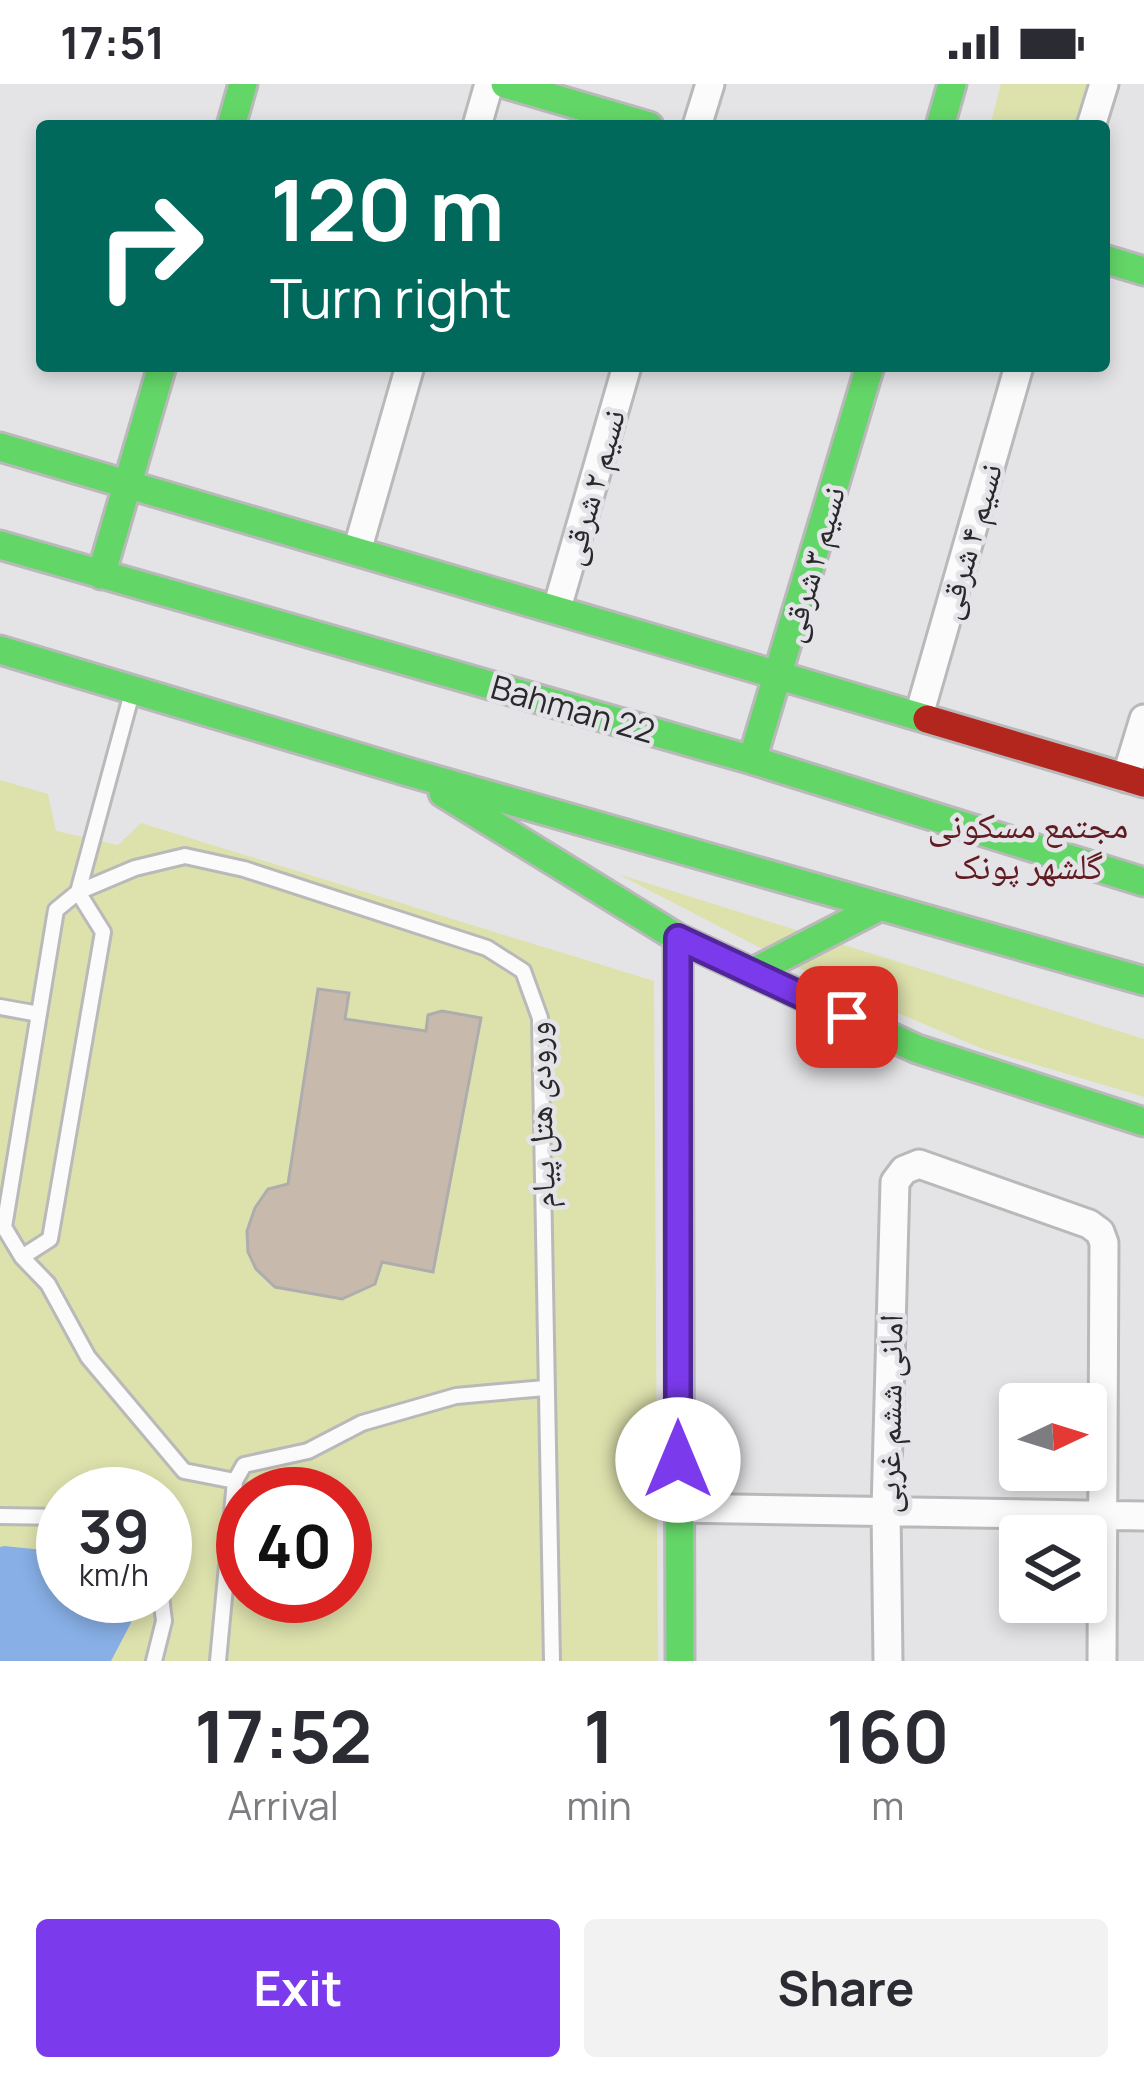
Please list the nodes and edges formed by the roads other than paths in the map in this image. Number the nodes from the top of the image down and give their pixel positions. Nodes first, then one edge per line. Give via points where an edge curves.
1 (243, 84) edge
2 (489, 84) edge
3 (505, 84) edge
4 (710, 84) edge
5 (952, 84) edge
6 (1104, 84) edge
7 (233, 120) edge
8 (479, 120) edge
9 (628, 120) edge
10 (699, 120) edge
11 (942, 120) edge
12 (1093, 120) edge
13 (1110, 262) edge
14 (1144, 271) edge
15 (159, 372) edge
16 (408, 372) edge
17 (625, 372) edge
18 (867, 372) edge
19 (1017, 372) edge
20 (0, 447) edge
21 (127, 485) junction
22 (0, 545) edge
23 (357, 551) junction
24 (101, 575) junction
25 (557, 608) junction
26 (0, 650) edge
27 (779, 674) junction
28 (132, 690) junction
29 (920, 715) junction
30 (1144, 718) edge
31 (752, 760) junction
32 (408, 772) junction
33 (1135, 781) edge
34 (1144, 882) edge
35 (78, 892) junction
36 (881, 906) junction
37 (678, 938) junction
38 (753, 972) junction
39 (1144, 981) edge
40 (0, 1007) edge
41 (39, 1014) junction
42 (1144, 1122) edge
43 (22, 1257) junction
44 (545, 1388) junction
45 (243, 1467) edge
46 (216, 1477) edge
47 (678, 1508) junction
48 (886, 1510) junction
49 (1101, 1515) joint
50 (1107, 1515) edge
51 (0, 1516) edge
52 (1144, 1516) edge
53 (36, 1517) edge
54 (164, 1623) edge
55 (222, 1623) edge
56 (1102, 1623) edge
57 (159, 1660) edge
58 (218, 1661) edge
59 (552, 1661) edge
60 (680, 1661) edge
61 (888, 1661) edge
62 (1102, 1661) edge

1 - 7 main road
2 - 8 street
3 - 9 main road
4 - 10 street
5 - 11 main road
6 - 12 street
13 - 14 main road
15 - 21 main road
16 - 23 street
17 - 25 street, نسیم ۲ شرقی
18 - 27 main road, نسیم ۳ شرقی
19 - 29 street, نسیم ۴ شرقی
20 - 21 main road
21 - 23 main road
21 - 24 main road
22 - 24 main road, Bahman 22
23 - 25 main road
24 - 31 main road, Bahman 22
25 - 27 main road
26 - 28 main road
27 - 29 main road
27 - 31 main road, نسیم ۳ شرقی
28 - 32 main road
28 - 35 lane
29 - 33 main road
30 - 33 street
31 - 34 main road, Bahman 22
32 - 36 main road
32 - 37 main road
35 - 41 lane via 56,910
35 - 43 lane via 104,932 50,1239
35 - 44 lane, ورودی هتل پیام via 185,856 487,948 524,970 540,1018
36 - 38 main road
36 - 39 main road
37 - 38 main road
37 - 47 main road
38 - 42 main road via 917,1049
40 - 41 lane
41 - 43 lane via 4,1227
43 - 46 lane via 49,1284 88,1357 184,1471
44 - 45 lane via 456,1396
44 - 59 lane, ورودی هتل پیام
47 - 48 street
47 - 60 main road
48 - 49 street
48 - 49 street, امانی ششم غربی via 895,1181 919,1164 1100,1232
48 - 61 street, امانی ششم غربی
50 - 52 street
51 - 53 lane
54 - 57 lane
55 - 58 lane
56 - 62 street

